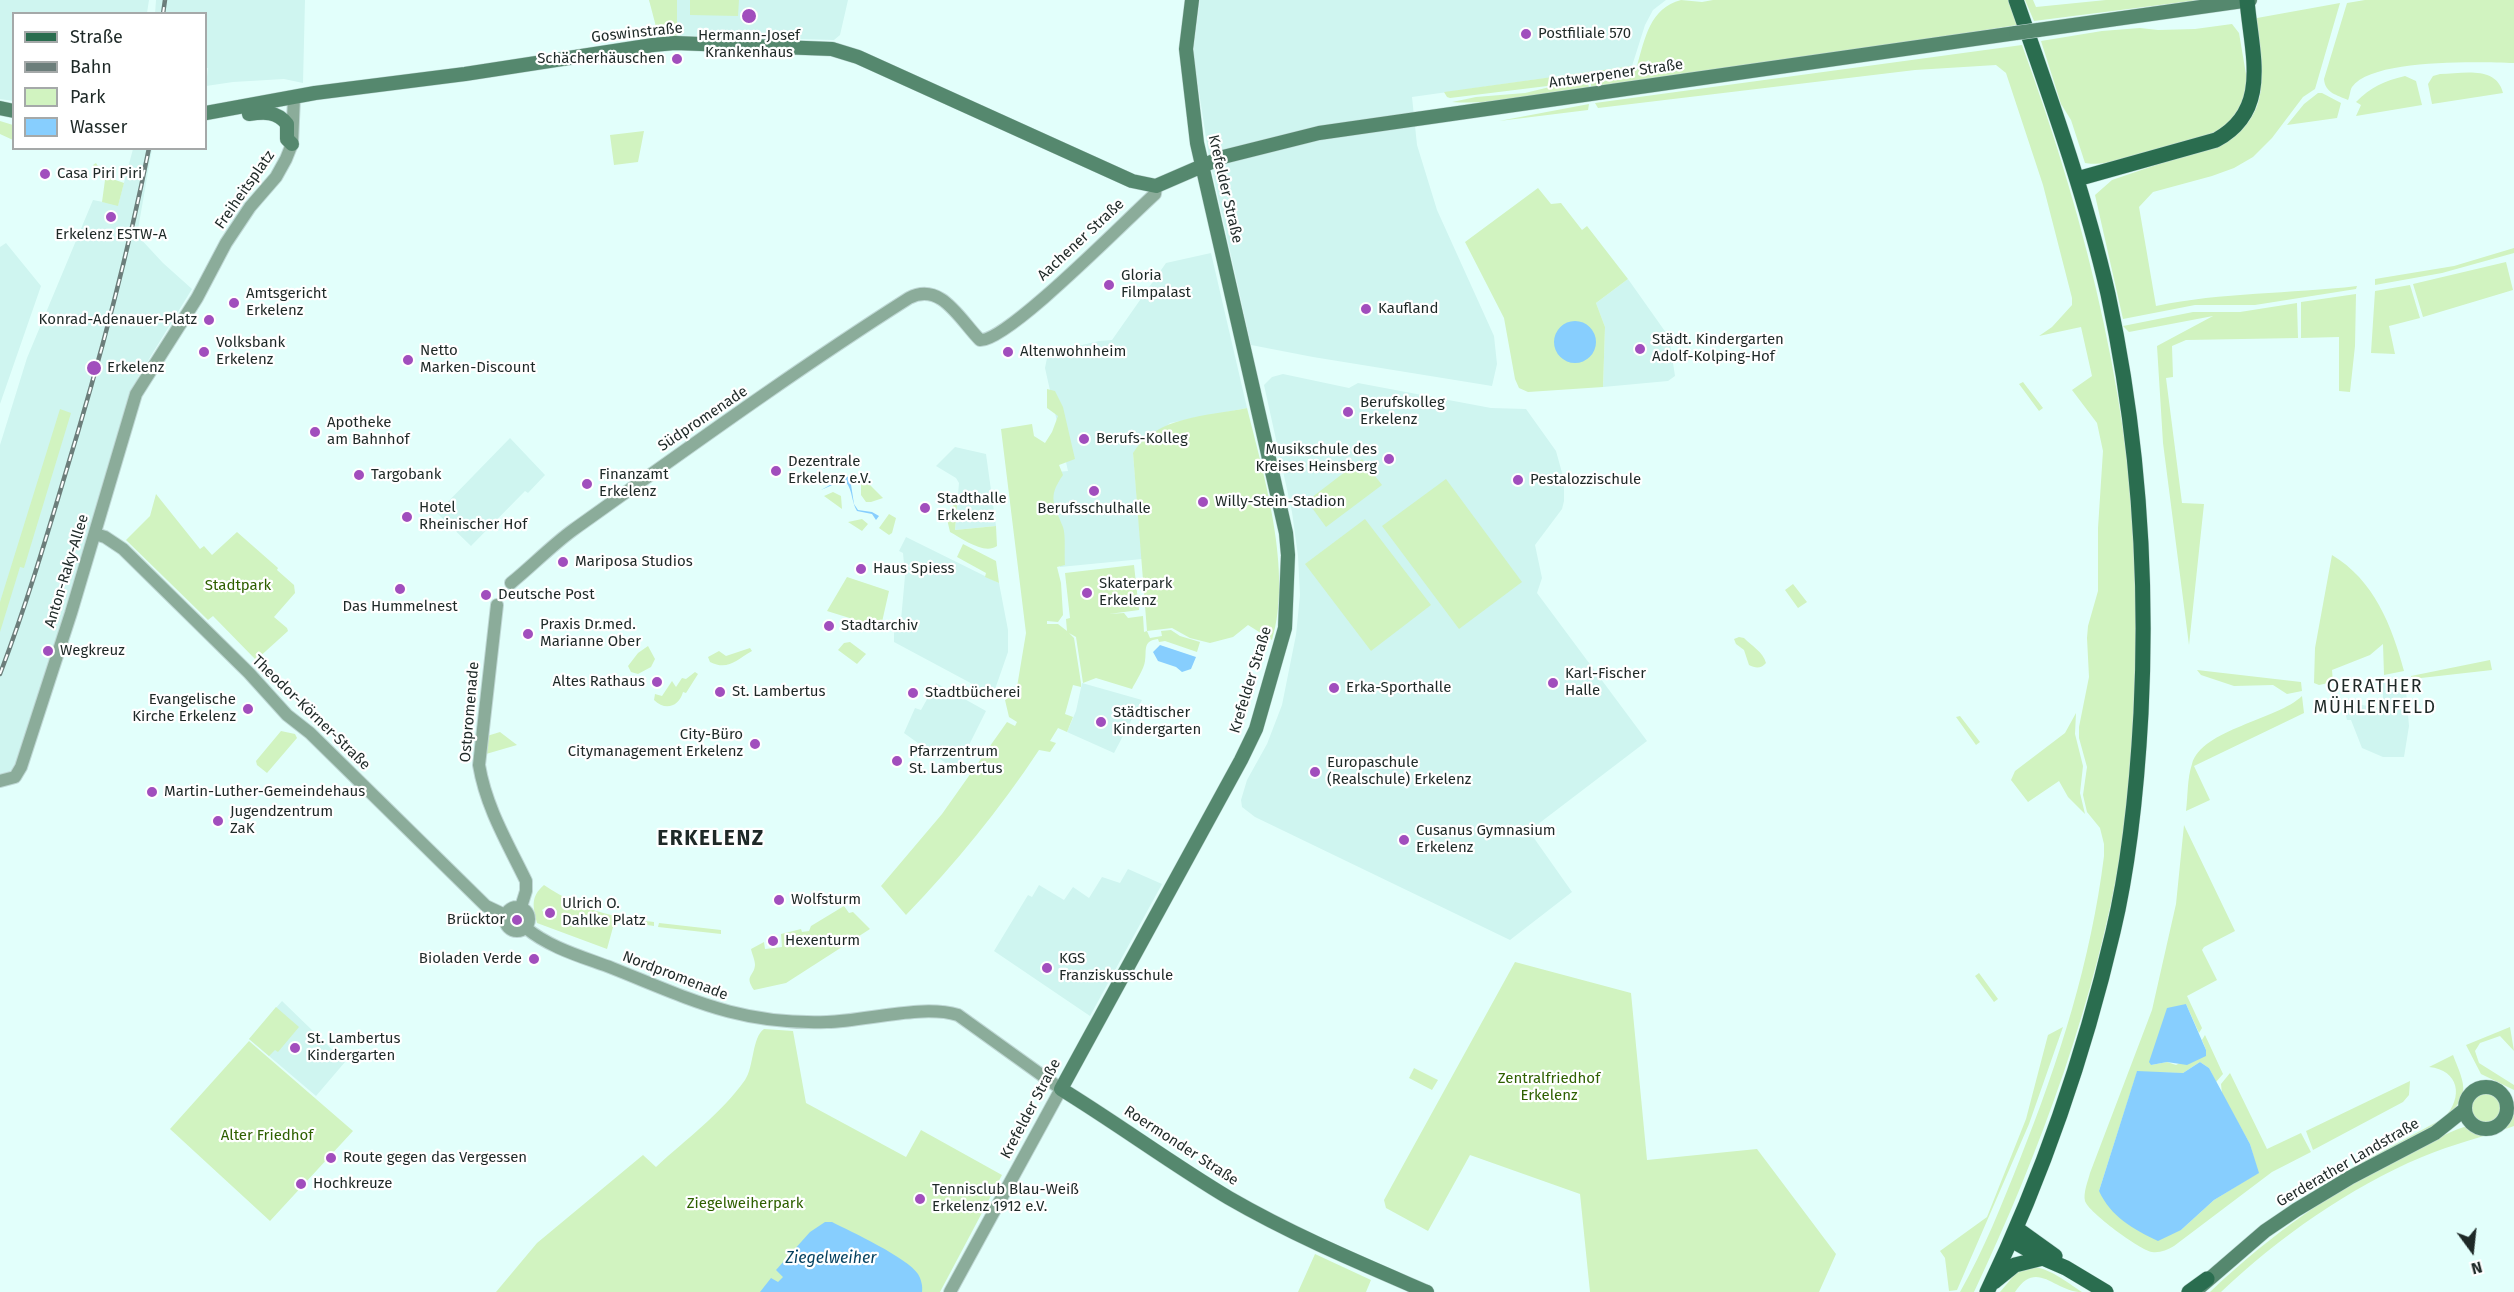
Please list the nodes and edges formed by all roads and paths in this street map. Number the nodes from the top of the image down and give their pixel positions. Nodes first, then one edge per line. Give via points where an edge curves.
1 (1192, 0) edge
2 (2016, 0) edge
3 (2248, 0) edge
4 (294, 97) junction
5 (207, 115) edge
6 (207, 115) edge
7 (292, 144) junction
8 (1202, 165) junction
9 (2077, 180) junction
10 (1156, 186) junction
11 (922, 293) joint
12 (142, 383) joint
13 (95, 534) junction
14 (511, 583) dead end
15 (497, 605) dead end
16 (0, 781) edge
17 (521, 907) junction
18 (506, 915) junction
19 (526, 928) junction
20 (930, 1011) joint
21 (1061, 1089) junction
22 (2509, 1098) edge
23 (2510, 1111) edge
24 (2467, 1116) junction
25 (2014, 1234) junction
26 (2043, 1258) junction
27 (2066, 1268) junction
28 (2207, 1279) junction
29 (1988, 1289) edge
30 (950, 1292) edge
31 (1427, 1292) edge
32 (2104, 1292) edge
33 (2189, 1292) edge
34 (2195, 1292) edge

1 - 8 main road, Krefelder Straße via 1186,49
2 - 9 main road
3 - 8 main road, Antwerpener Straße, bridge via 1319,133
3 - 9 main road via 2254,88 2241,122 2216,140
4 - 5 main road, Goswinstraße
4 - 7 street, Freiheitsplatz
4 - 10 main road, Goswinstraße via 675,43 832,49 858,57 1132,181
6 - 7 main road via 277,114 286,124 287,139
7 - 12 street, Freiheitsplatz via 276,177 250,207
8 - 10 main road
8 - 21 main road, Krefelder Straße via 1286,533 1285,628 1256,729 1241,760
9 - 25 main road via 2108,294 2125,382 2139,491 2145,615 2138,767 2113,931 2084,1044
10 - 11 street, Aachener Straße via 1155,195 1028,312 990,338 980,340 945,303 932,293
11 - 14 street, Südpromenade via 838,343 656,469 574,529
12 - 13 street, Anton-Raky-Allee
13 - 16 street, Anton-Raky-Allee via 21,767 15,777
13 - 18 street, Theodor-Körner-Straße via 123,549 486,906
15 - 17 street, Ostpromenade via 479,765 483,790 527,885
17 - 18 street via 510,909
17 - 19 street via 529,917
18 - 19 street via 511,930 519,932
19 - 20 street, Nordpromenade via 552,945 691,1001 741,1016 828,1022
20 - 21 street, Roermonder Straße via 965,1018
21 - 30 street, Krefelder Straße
21 - 31 main road, Roermonder Straße via 1270,1221
22 - 23 main road
22 - 24 main road via 2490,1087 2476,1089 2467,1098
23 - 24 main road via 2494,1128 2481,1129
24 - 28 main road, Gerderather Landstraße via 2296,1210
25 - 26 main road
25 - 27 main road via 2048,1250
25 - 29 main road
26 - 27 main road
26 - 29 main road via 2015,1265
27 - 32 main road
28 - 33 main road
28 - 34 main road, Gerderather Landstraße

